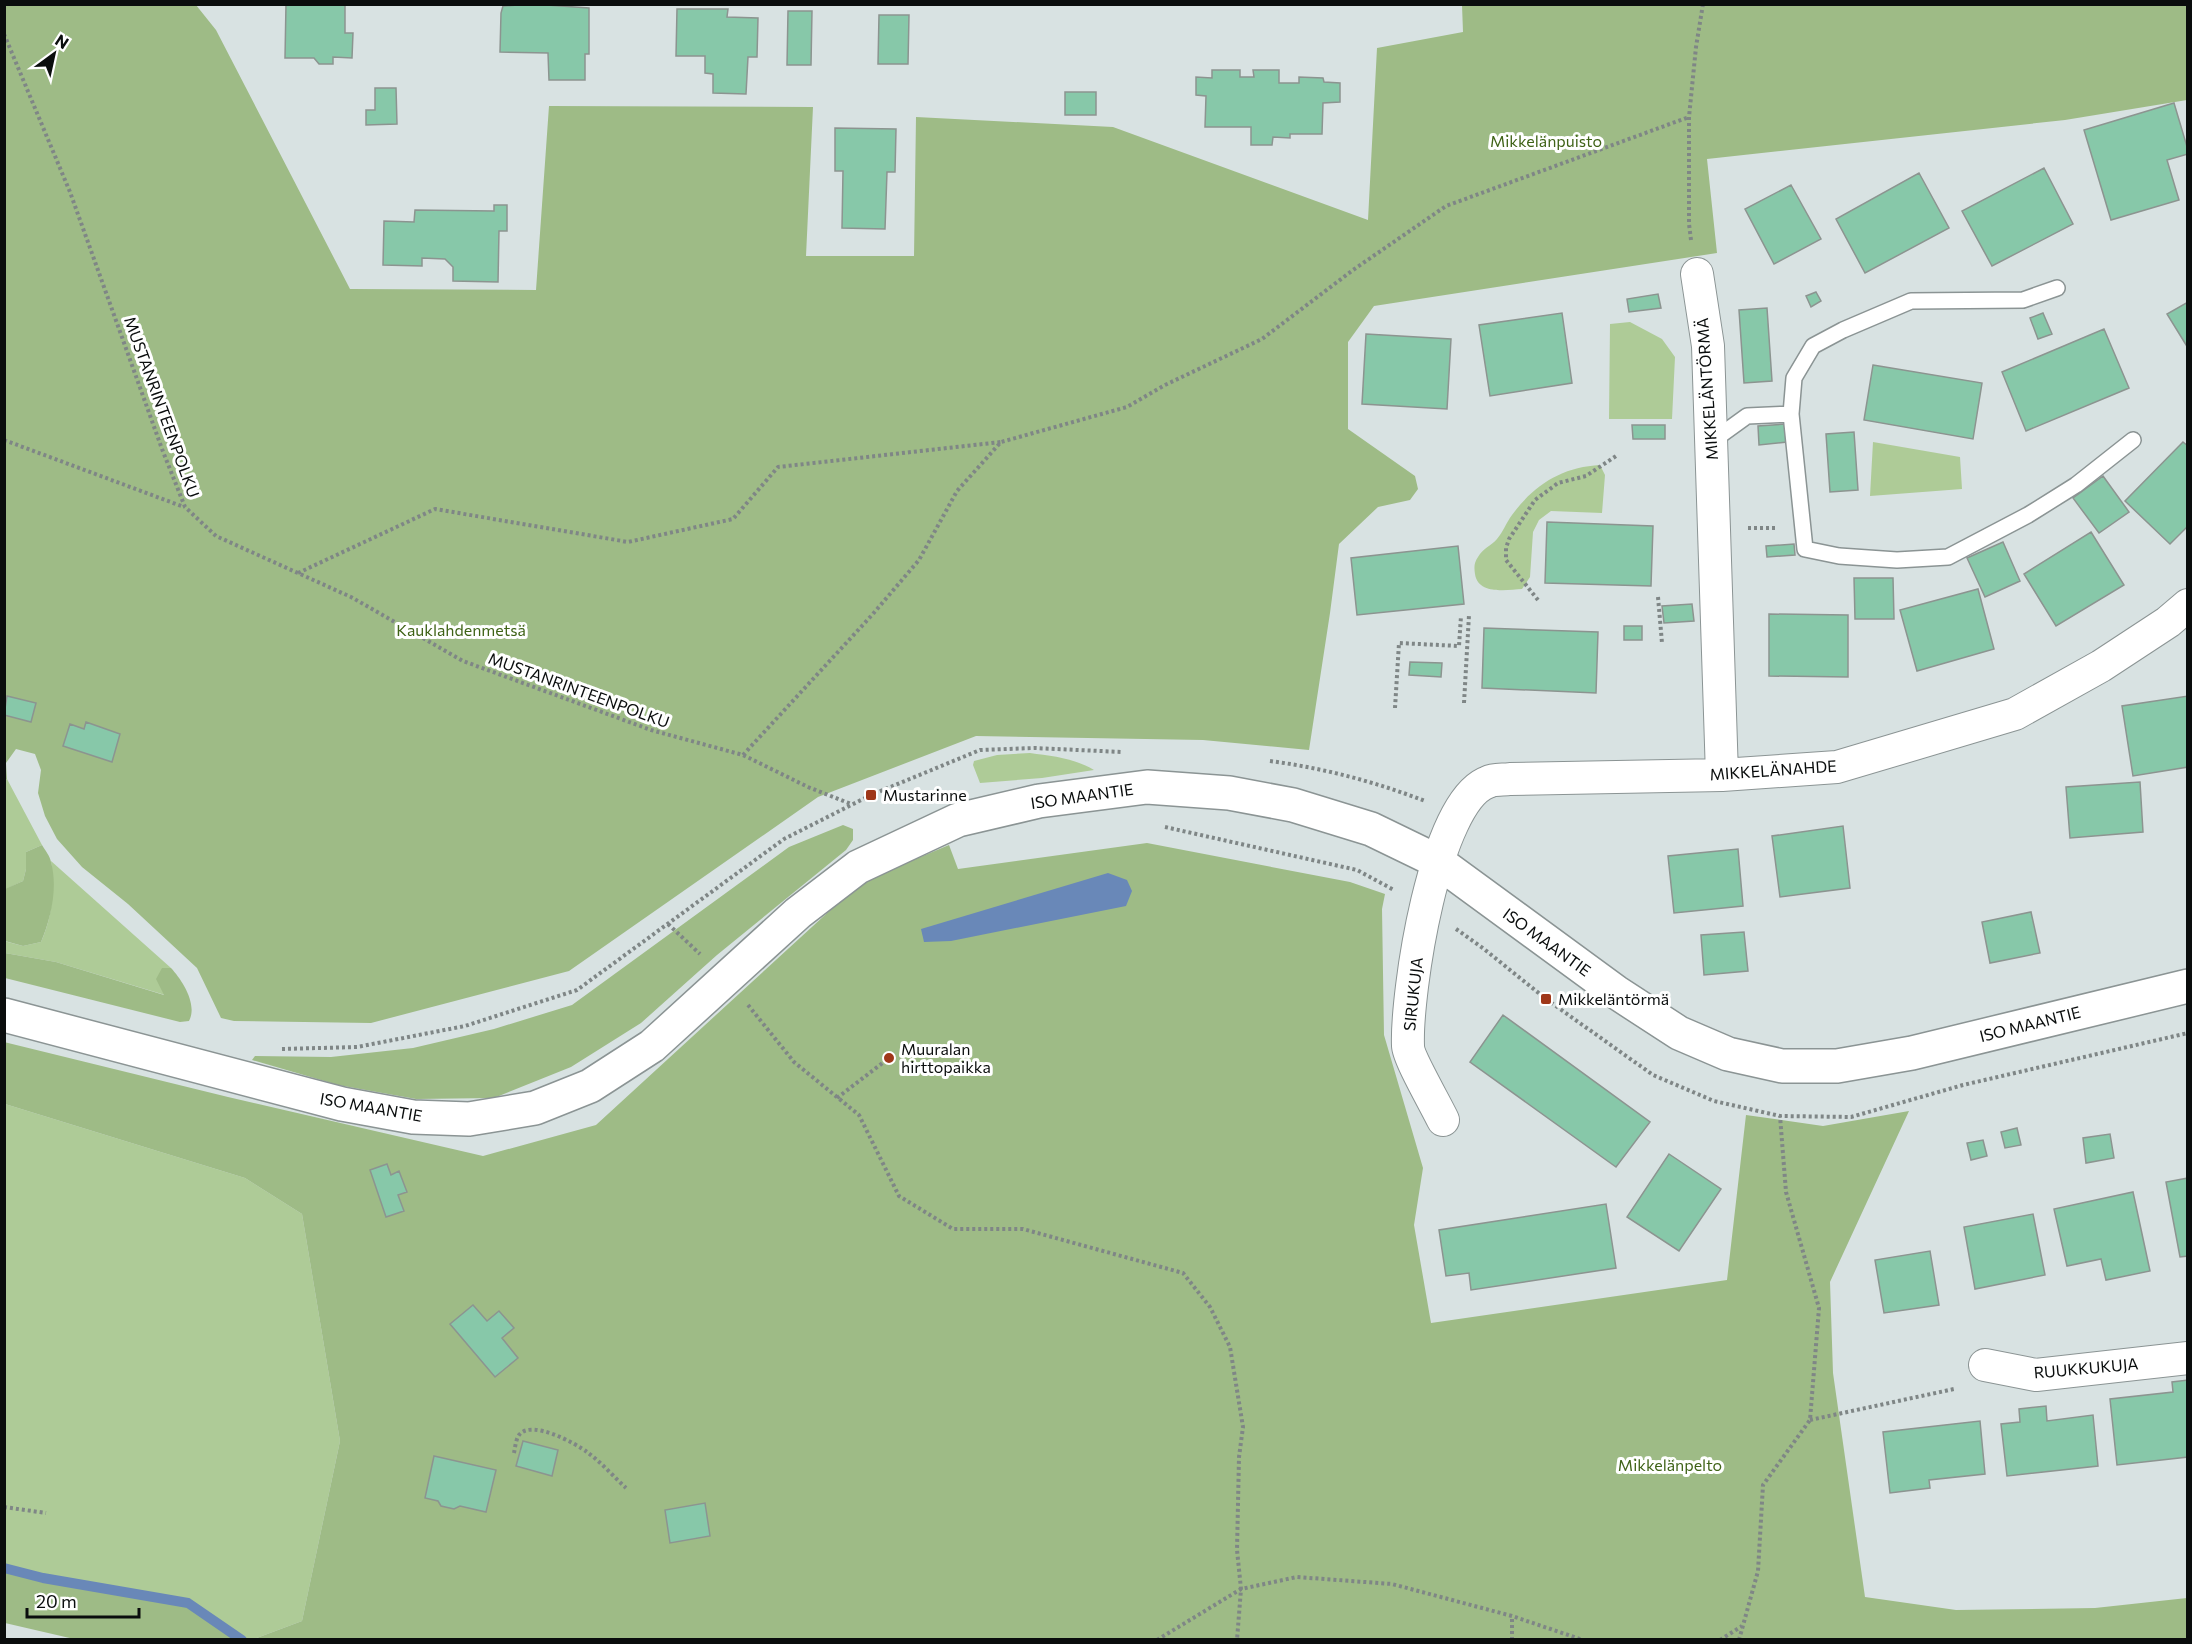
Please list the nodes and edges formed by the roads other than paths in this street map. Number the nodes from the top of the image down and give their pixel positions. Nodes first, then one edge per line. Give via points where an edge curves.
1 (1697, 274) road end
2 (2057, 288) dead end
3 (1791, 414) junction
4 (2133, 440) dead end
5 (1711, 442) junction
6 (2187, 605) edge
7 (1722, 775) junction
8 (1437, 861) junction
9 (2187, 986) edge
10 (4, 1015) edge
11 (1443, 1120) dead end
12 (2187, 1358) edge
13 (1984, 1365) dead end

1 - 5 street, MIKKELÄNTÖRMÄ via 1708,346
2 - 3 lane via 2023,300 1911,301 1843,330 1814,346 1794,378
3 - 4 lane via 1805,549 1839,556 1897,560 1948,557 2076,485
3 - 5 lane via 1747,416
5 - 7 street, MIKKELÄNTÖRMÄ
6 - 7 street, MIKKELÄNAHDE via 2101,666 2015,714 1836,767
7 - 8 street, MIKKELÄNAHDE via 1487,782 1457,813
8 - 9 main road, ISO MAANTIE via 1616,992 1679,1033 1728,1054 1782,1066 1837,1066 1912,1053
8 - 10 main road, ISO MAANTIE via 1371,829 1293,805 1229,793 1147,788 1039,801 958,820 858,867 798,913 652,1046 590,1086 535,1108 469,1119 412,1117 342,1104
8 - 11 street, SIRUKUJA via 1413,979 1408,1049
12 - 13 street, RUUKKUKUJA via 2036,1376

